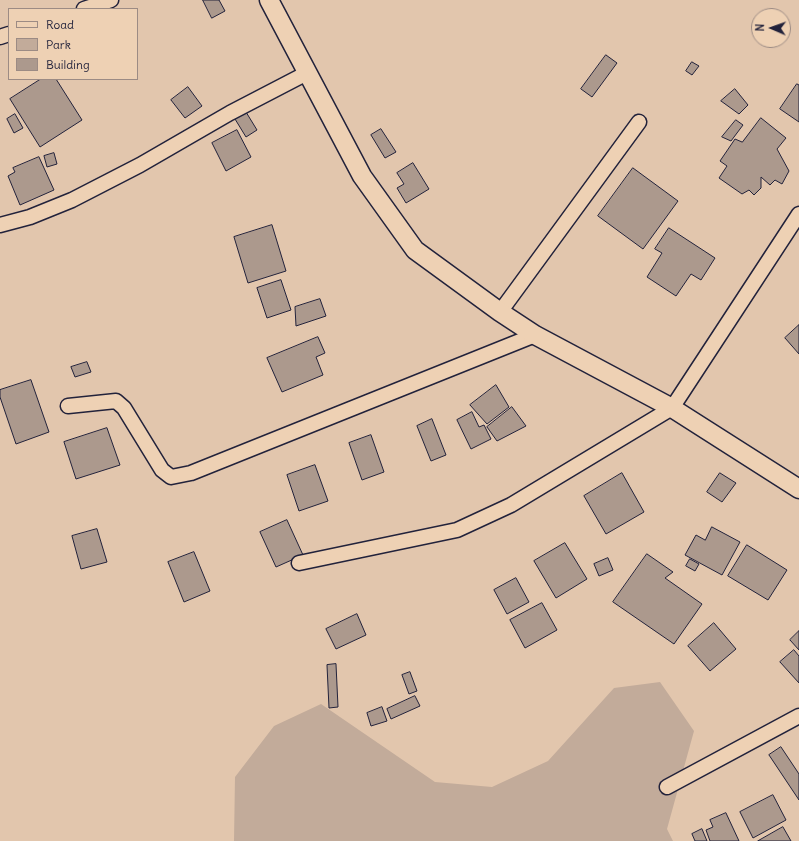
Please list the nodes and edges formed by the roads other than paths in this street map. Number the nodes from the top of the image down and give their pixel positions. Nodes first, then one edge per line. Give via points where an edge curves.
1 (111, 0) edge
2 (269, 0) edge
3 (87, 8) edge
4 (307, 73) junction
5 (639, 122) dead end
6 (799, 214) edge
7 (0, 224) edge
8 (500, 312) junction
9 (535, 335) junction
10 (68, 406) dead end
11 (672, 408) junction
12 (799, 489) edge
13 (299, 563) dead end
14 (799, 716) edge
15 (667, 787) dead end

1 - 3 street
2 - 4 street
4 - 7 street via 230,113 140,165 78,196 30,217
4 - 8 street via 362,176 415,250
5 - 8 street
6 - 11 street
8 - 9 street
9 - 10 street via 191,472 171,477 162,470 124,408 116,401
9 - 11 street
11 - 12 street
11 - 13 street via 511,505 457,530
14 - 15 street

